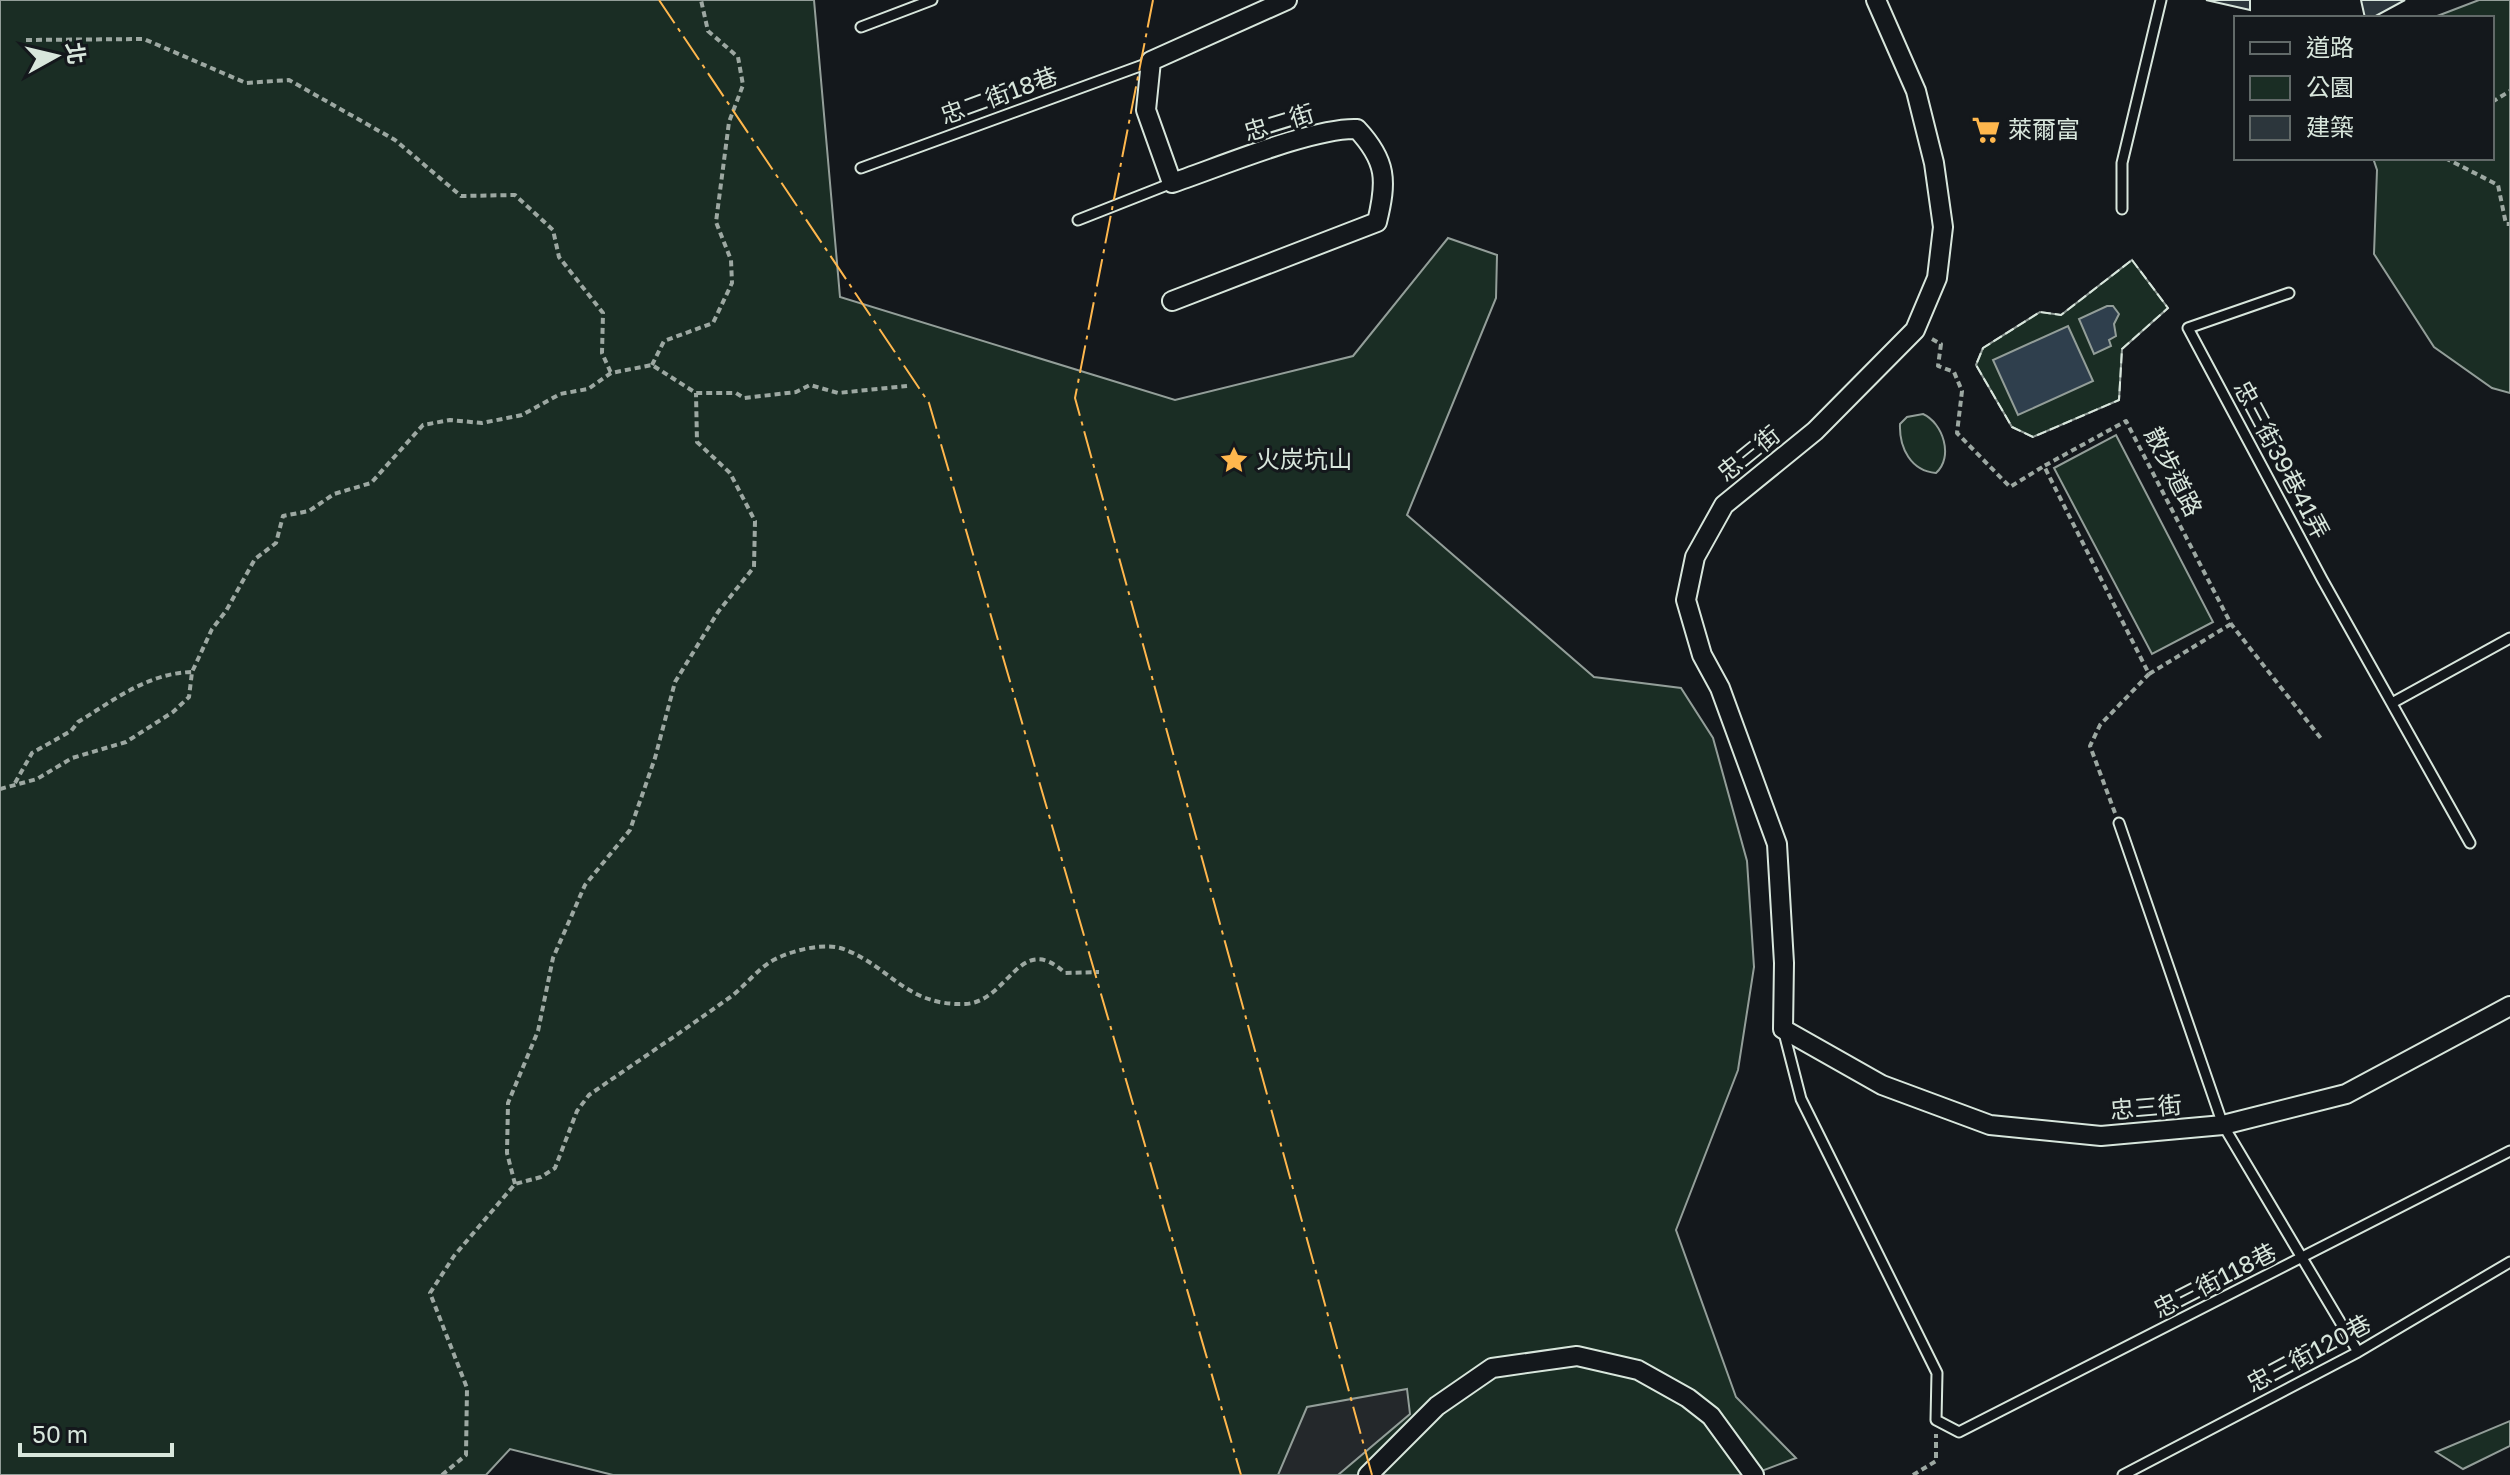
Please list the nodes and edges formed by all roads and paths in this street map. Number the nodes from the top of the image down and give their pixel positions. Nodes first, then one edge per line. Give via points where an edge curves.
1 (701, 0) edge
2 (932, 0) edge
3 (1287, 0) edge
4 (1876, 0) edge
5 (2161, 0) edge
6 (861, 27) dead end
7 (26, 40) dead end
8 (1151, 61) junction
9 (2449, 160) edge
10 (861, 168) dead end
11 (1172, 183) junction
12 (2122, 209) dead end
13 (1078, 220) dead end
14 (2510, 224) edge
15 (2289, 293) dead end
16 (1172, 301) dead end
17 (1915, 330) junction
18 (652, 365) junction
19 (611, 373) junction
20 (907, 386) dead end
21 (696, 393) junction
22 (2044, 466) junction
23 (2231, 624) junction
24 (2510, 638) edge
25 (192, 672) junction
26 (2149, 674) junction
27 (2392, 703) junction
28 (2323, 741) dead end
29 (14, 784) junction
30 (0, 789) edge
31 (2119, 823) joint
32 (2470, 843) dead end
33 (1099, 972) dead end
34 (2510, 1006) edge
35 (1783, 1029) junction
36 (2223, 1125) junction
37 (2510, 1151) edge
38 (515, 1184) junction
39 (2303, 1258) junction
40 (2510, 1262) edge
41 (2358, 1352) junction
42 (1936, 1420) junction
43 (442, 1475) edge
44 (1368, 1475) edge
45 (1754, 1475) edge
46 (1913, 1475) edge
47 (2123, 1475) edge

1 - 18 path via 708,31 738,57 743,85 729,122 716,222 731,260 732,283 713,323 664,341
2 - 6 lane
3 - 8 street
4 - 17 street, 忠三街 via 1916,91 1943,227 1937,278
5 - 12 lane via 2122,163
7 - 19 path via 144,39 246,83 289,80 395,140 461,196 515,195 553,230 559,257 603,313 602,353
8 - 10 lane, 忠二街18巷
8 - 11 street via 1146,110
9 - 14 path via 2498,185
11 - 13 lane
11 - 16 street, 忠二街 via 1343,128 1357,129 1368,142 1381,162 1385,189 1377,222
15 - 27 lane, 忠三街39巷41弄 via 2188,328
17 - 22 path, 散步道路 via 1941,344 1938,366 1954,372 1962,391 1957,433 2010,487
17 - 35 street, 忠三街 via 1815,431 1724,505 1695,557 1686,600 1702,655 1720,688 1777,844
18 - 19 path
18 - 21 path
19 - 25 path via 588,389 560,394 522,415 423,425 371,483 334,494 309,511 283,516 276,543 255,559
20 - 21 path via 838,393 810,385 796,392 744,398 736,393
21 - 38 path via 697,442 730,473 755,521 754,567 718,612 675,682 630,830 585,885 553,958 538,1031 508,1103 507,1153
22 - 23 path, 散步道路 via 2126,421
22 - 26 path
23 - 26 path
23 - 28 path, 散步道路
24 - 27 lane
25 - 29 path via 172,672 140,683 78,722 32,753
25 - 29 path via 189,697 126,742
26 - 31 path via 2100,725 2090,746
27 - 32 lane
29 - 30 path
31 - 36 lane
33 - 38 path via 1065,973 1053,962 1033,959 1017,967 998,991 969,1004 939,1002 896,985 869,961 843,948 810,948 770,962 733,996 589,1095 577,1111 555,1168
34 - 36 street, 忠三街 via 2346,1094
35 - 36 street, 忠三街 via 1882,1085 1990,1125 2101,1136
35 - 42 lane, 忠三街 via 1801,1099 1937,1373
36 - 39 lane
37 - 39 lane, 忠三街118巷
38 - 43 path via 430,1293 467,1388 466,1455
39 - 41 lane
39 - 42 lane, 忠三街118巷 via 1959,1432
40 - 41 lane, 忠三街120巷
41 - 47 lane, 忠三街120巷
42 - 46 path via 1936,1461
44 - 45 street via 1437,1406 1492,1368 1577,1356 1638,1370 1688,1398 1711,1416

